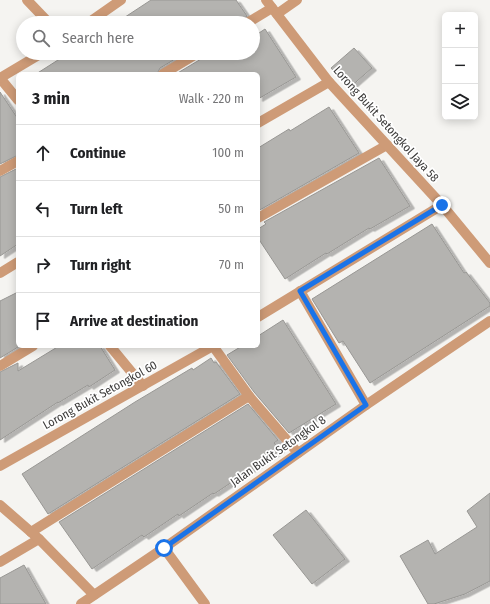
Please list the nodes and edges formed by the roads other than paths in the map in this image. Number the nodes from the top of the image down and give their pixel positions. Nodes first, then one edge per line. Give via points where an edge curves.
1 (27, 0) edge
2 (121, 0) edge
3 (297, 0) edge
4 (272, 7) edge
5 (43, 16) edge
6 (98, 16) edge
7 (258, 16) edge
8 (30, 60) edge
9 (186, 60) edge
10 (166, 72) edge
11 (0, 78) edge
12 (329, 82) junction
13 (16, 98) edge
14 (260, 122) edge
15 (387, 145) junction
16 (16, 161) edge
17 (0, 171) edge
18 (442, 205) junction
19 (260, 217) edge
20 (16, 263) edge
21 (490, 263) edge
22 (0, 273) edge
23 (300, 291) junction
24 (260, 317) edge
25 (490, 321) edge
26 (30, 348) edge
27 (112, 348) edge
28 (210, 348) edge
29 (214, 348) edge
30 (0, 366) edge
31 (143, 386) junction
32 (249, 396) junction
33 (366, 405) junction
34 (298, 453) junction
35 (0, 466) edge
36 (0, 505) edge
37 (31, 532) junction
38 (39, 539) junction
39 (164, 548) junction
40 (0, 562) edge
41 (94, 595) junction
42 (81, 604) edge
43 (205, 604) edge

1 - 5 street
2 - 6 street
3 - 4 street
4 - 7 street
4 - 12 street, Lorong Bukit Setongkol Jaya 58
8 - 11 street
9 - 10 street
11 - 13 street
12 - 14 street
12 - 15 street, Lorong Bukit Setongkol Jaya 58
15 - 18 street, Lorong Bukit Setongkol Jaya 58
15 - 19 street
16 - 17 street
18 - 21 street, Lorong Bukit Setongkol Jaya 58
18 - 23 street
20 - 22 street
23 - 24 street
23 - 33 street
25 - 33 street, Jalan Bukit Setongkol 8
26 - 30 street
27 - 31 street
28 - 31 street, Lorong Bukit Setongkol 60
29 - 32 street
31 - 35 street, Lorong Bukit Setongkol 60
32 - 34 street
32 - 37 street
33 - 34 street, Jalan Bukit Setongkol 8
34 - 39 street, Jalan Bukit Setongkol 8
36 - 37 street
37 - 38 street
38 - 40 street
38 - 41 street
39 - 41 street, Jalan Bukit Setongkol 8
39 - 43 street
41 - 42 street, Jalan Bukit Setongkol 8

